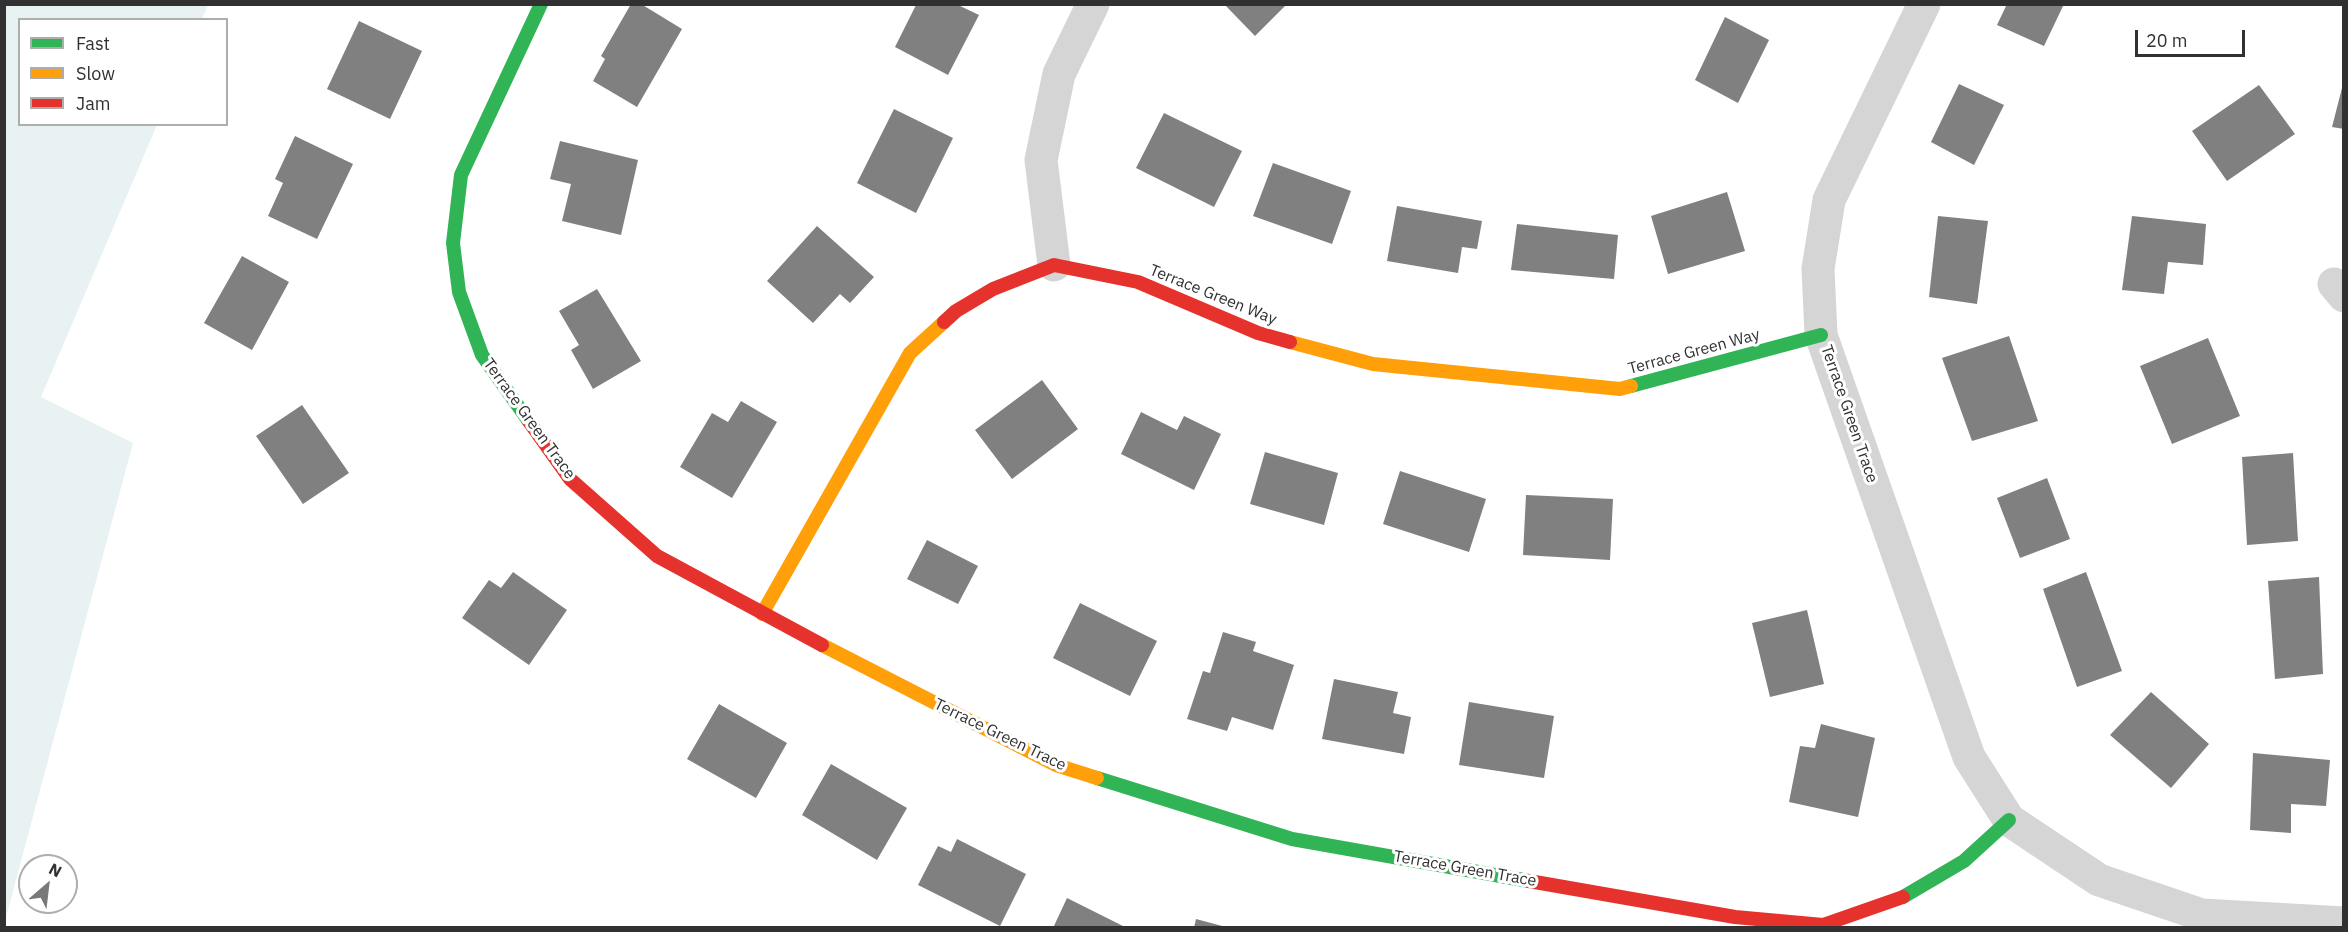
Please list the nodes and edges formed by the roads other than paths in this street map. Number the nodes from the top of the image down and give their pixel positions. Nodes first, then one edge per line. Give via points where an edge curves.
1 (541, 4) edge
2 (1093, 4) edge
3 (1924, 4) edge
4 (1053, 265) junction
5 (1821, 335) junction
6 (762, 614) junction
7 (2008, 820) junction
8 (2343, 923) edge

1 - 6 street, Terrace Green Trace via 461,176 453,243 459,292 482,355 570,479 657,556
2 - 4 street via 1059,74 1041,160
3 - 5 street, Terrace Green Trace via 1829,200 1818,269
4 - 5 street, Terrace Green Way via 1138,282 1258,333 1373,364 1620,389
4 - 6 street via 993,289 956,311 910,353
5 - 7 street, Terrace Green Trace via 1969,757
6 - 7 street, Terrace Green Trace via 1056,765 1281,835 1735,917 1823,925 1902,898 1964,861
7 - 8 street, Terrace Green Trace via 2099,880 2202,915

